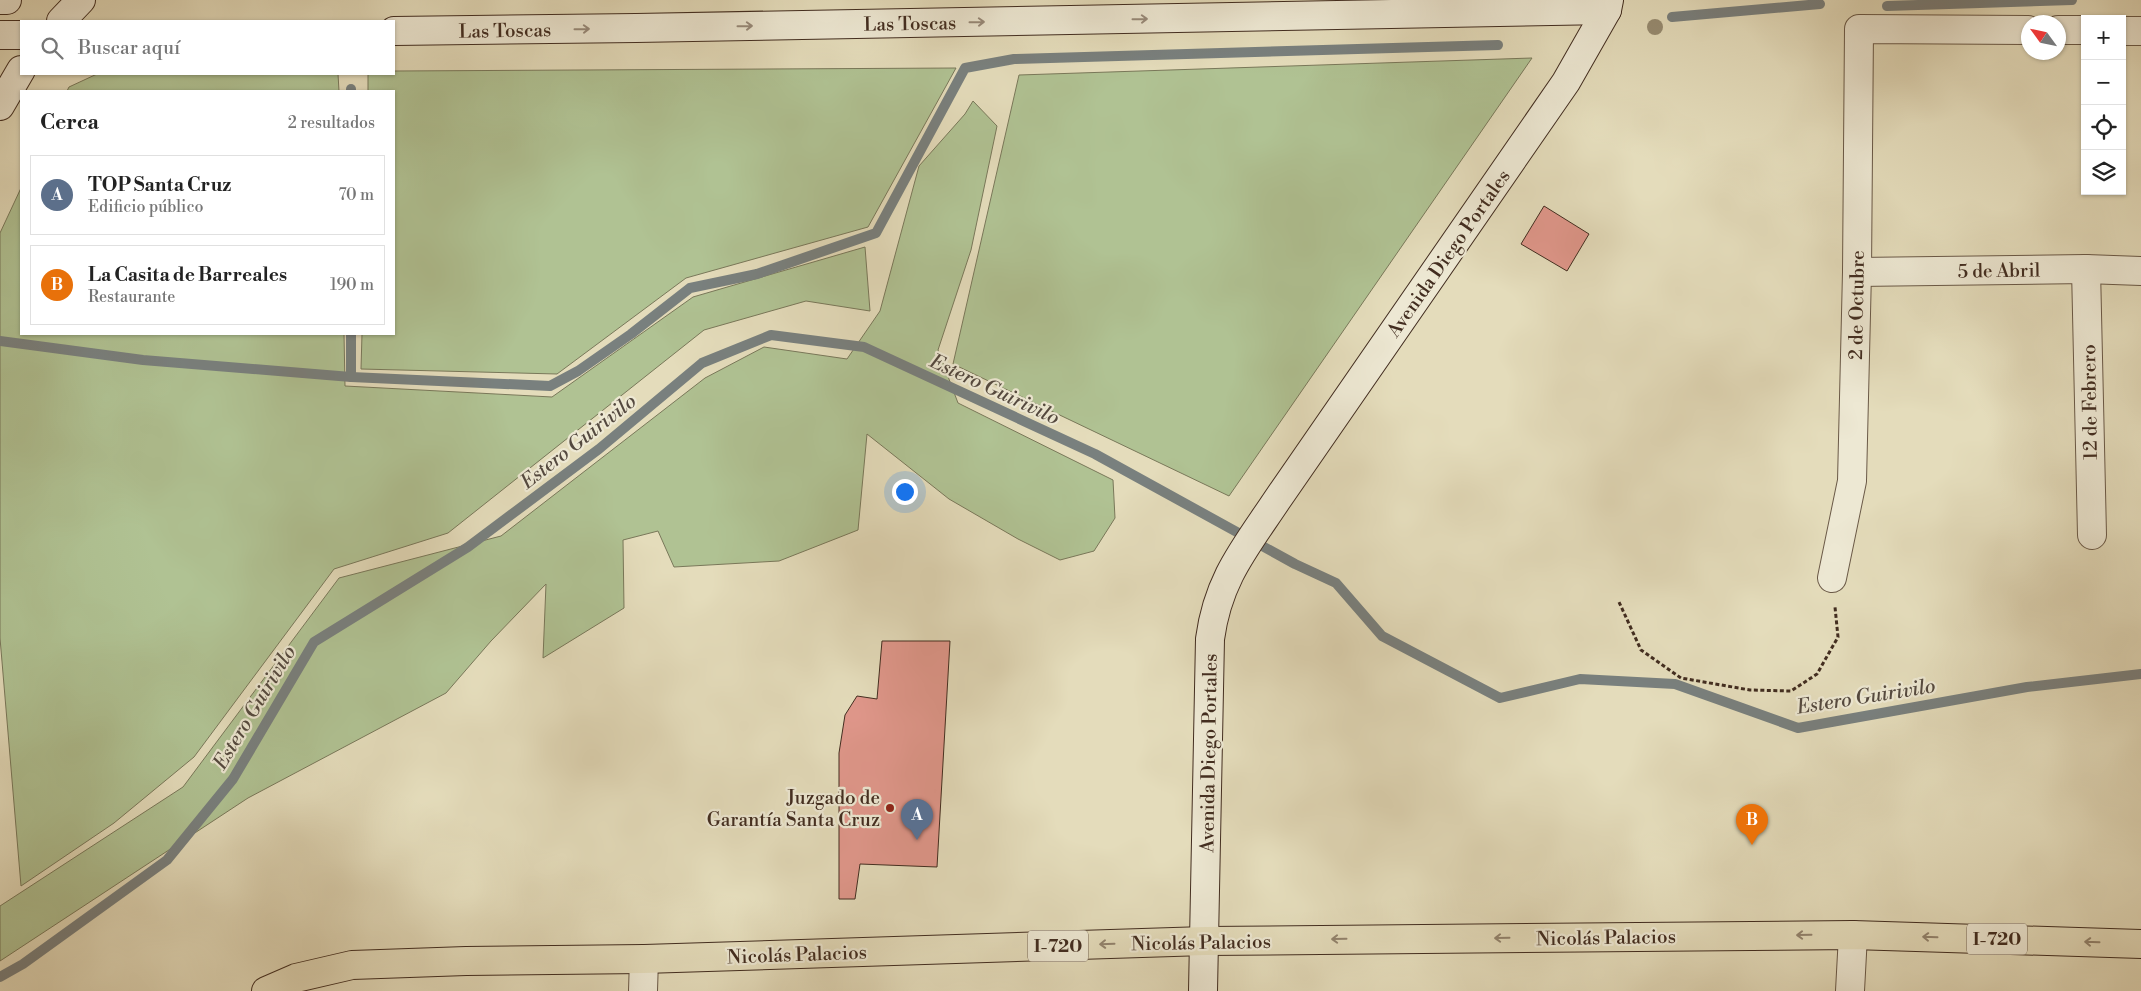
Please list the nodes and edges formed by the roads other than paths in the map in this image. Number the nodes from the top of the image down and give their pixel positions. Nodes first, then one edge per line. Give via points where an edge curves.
1 (0, 0) edge
2 (7, 0) edge
3 (81, 0) edge
4 (1608, 5) edge
5 (62, 20) edge
6 (2021, 30) edge
7 (2066, 30) edge
8 (2081, 30) edge
9 (395, 31) edge
10 (2126, 31) edge
11 (2141, 31) edge
12 (20, 34) edge
13 (0, 35) edge
14 (20, 72) edge
15 (0, 106) edge
16 (2086, 270) junction
17 (2141, 271) edge
18 (1857, 272) junction
19 (2092, 534) dead end
20 (1832, 578) road end
21 (1853, 935) junction
22 (1205, 941) junction
23 (2141, 944) edge
24 (644, 959) junction
25 (266, 991) edge
26 (643, 991) edge
27 (1203, 991) edge
28 (1850, 991) edge

1 - 2 street
3 - 5 street
9 -> 4 street, Las Toscas
4 - 22 street, Avenida Diego Portales via 1566,82 1232,568 1217,603 1210,639
6 - 18 street, 2 de Octubre via 1859,30
7 - 8 street
10 - 11 street
12 - 13 street
14 - 15 street
16 - 17 street, 5 de Abril
16 - 18 street, 5 de Abril
16 - 19 street, 12 de Febrero
18 - 20 street, 2 de Octubre via 1852,481
21 -> 22 main road, Nicolás Palacios / I-720
23 -> 21 main road, Nicolás Palacios / I-720
21 - 28 street
22 -> 24 main road, Nicolás Palacios / I-720
22 - 27 street, Avenida Diego Portales
24 - 25 main road, Nicolás Palacios / I-720 via 352,965 296,978
24 - 26 street

